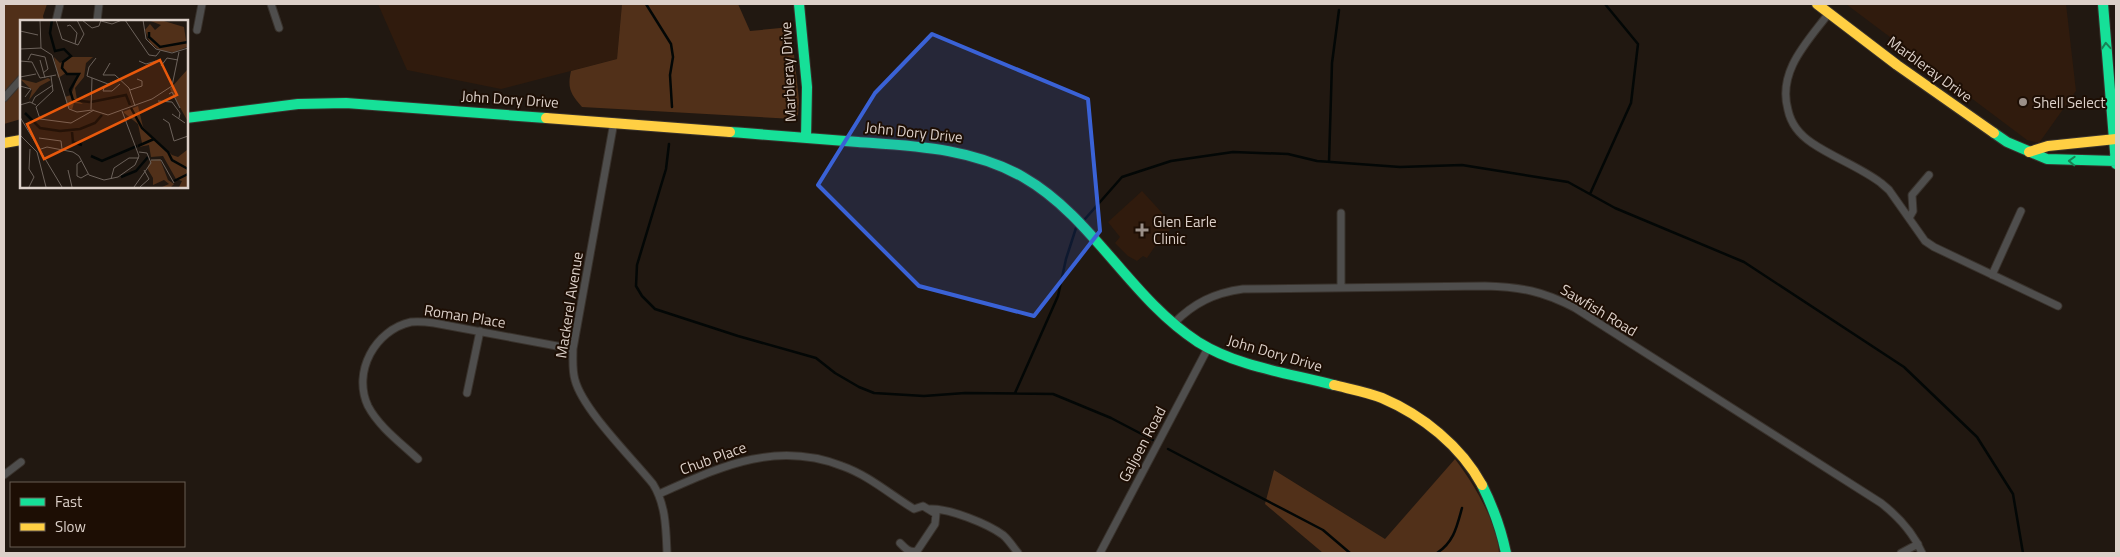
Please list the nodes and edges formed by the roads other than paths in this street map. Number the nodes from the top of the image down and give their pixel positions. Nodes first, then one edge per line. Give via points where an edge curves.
1 (60, 4) edge
2 (99, 4) edge
3 (202, 4) edge
4 (271, 4) edge
5 (799, 4) edge
6 (1817, 4) edge
7 (2103, 4) edge
8 (1829, 13) junction
9 (56, 20) edge
10 (97, 20) edge
11 (280, 28) dead end
12 (197, 30) dead end
13 (20, 80) edge
14 (4, 98) edge
15 (188, 118) edge
16 (614, 122) junction
17 (806, 138) junction
18 (2115, 139) edge
19 (20, 140) edge
20 (4, 144) edge
21 (2029, 152) junction
22 (2116, 162) edge
23 (1929, 175) dead end
24 (2021, 211) dead end
25 (1340, 213) dead end
26 (1908, 218) junction
27 (1992, 275) junction
28 (1341, 288) junction
29 (2058, 306) dead end
30 (1174, 324) junction
31 (480, 331) junction
32 (1208, 348) junction
33 (573, 349) junction
34 (467, 393) dead end
35 (418, 459) dead end
36 (21, 462) dead end
37 (4, 475) edge
38 (659, 494) junction
39 (930, 509) junction
40 (900, 543) dead end
41 (1918, 544) junction
42 (667, 553) edge
43 (1018, 553) edge
44 (1100, 553) edge
45 (1506, 553) edge
46 (1901, 553) edge
47 (1922, 553) edge

1 - 9 street
2 - 10 street
3 - 12 street
4 - 11 street
5 - 17 street, Marbleray Drive via 807,84
6 - 8 street, Marbleray Drive
18 -> 7 street
8 - 21 street, Marbleray Drive via 2007,142
8 - 26 street via 1790,70 1785,89 1789,114 1797,130 1809,142 1881,183
13 - 14 street
15 - 16 street, John Dory Drive via 289,105 338,103
16 - 17 street, John Dory Drive
16 - 33 street, Mackerel Avenue
17 - 30 street, John Dory Drive via 952,150 981,156 1005,166 1039,185 1061,205
18 - 21 street via 2048,146
18 - 22 street
19 - 20 street
22 -> 21 street, Marbleray Drive via 2047,159
23 - 26 street via 1913,193 1913,211
24 - 27 street
25 - 28 street
26 - 27 street via 1925,241
27 - 29 street
28 - 30 street, Sawfish Road via 1228,291 1194,305
28 - 41 street, Sawfish Road via 1513,286 1552,296 1881,503 1901,520
30 - 32 street, John Dory Drive
31 - 33 street, Roman Place
31 - 34 street
31 - 35 street, Roman Place via 412,322 384,336 367,359 363,386 368,406 382,425
32 - 44 street, Galjoen Road
32 - 45 street, John Dory Drive via 1250,364 1381,398 1428,423 1458,450 1481,483 1495,511
33 - 38 street, Mackerel Avenue via 573,368 579,392
36 - 37 street
38 - 39 street, Chub Place via 736,462 775,455 796,456 843,466 914,509 923,506
38 - 42 street, Mackerel Avenue via 664,509
39 - 40 street via 937,520 926,541 912,552
39 - 43 street via 962,515 1001,534
41 - 46 street
41 - 47 street, Sawfish Road

